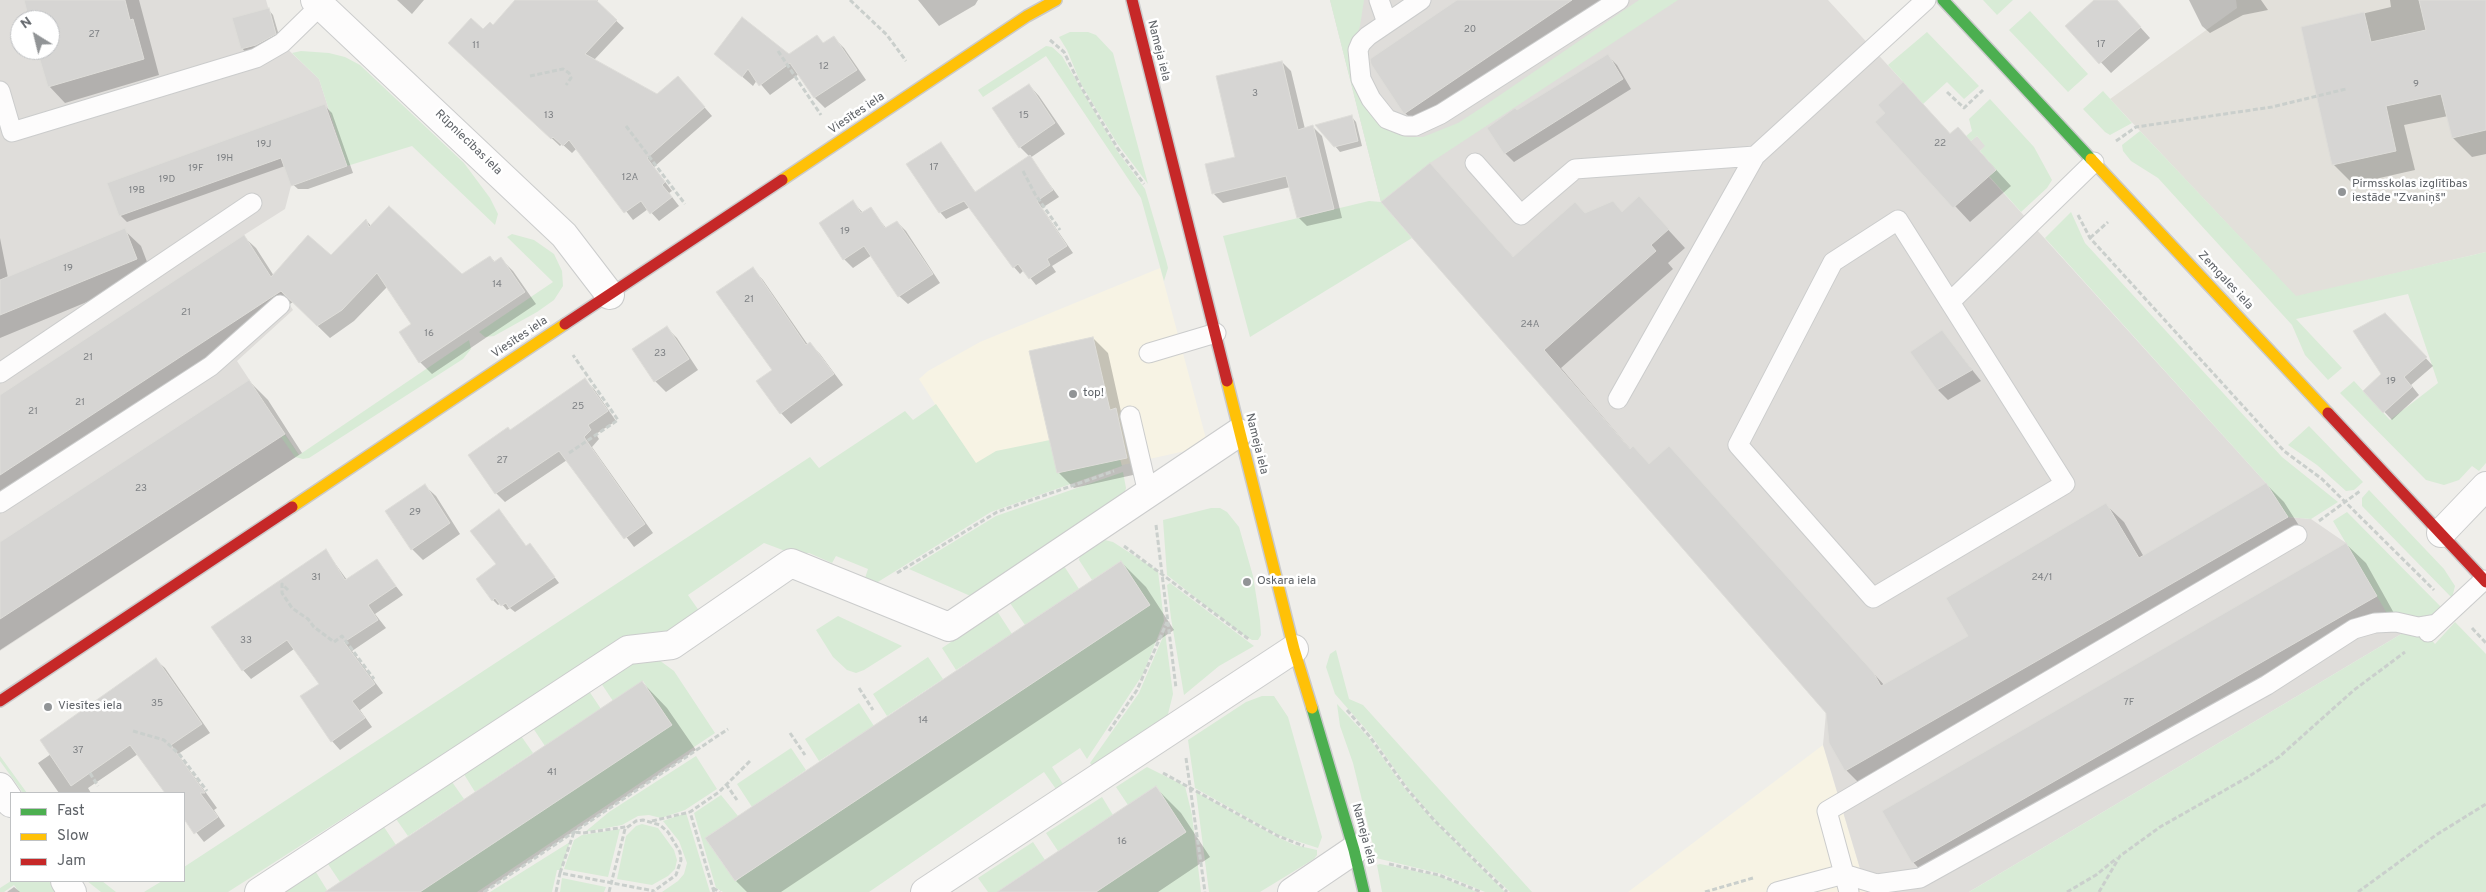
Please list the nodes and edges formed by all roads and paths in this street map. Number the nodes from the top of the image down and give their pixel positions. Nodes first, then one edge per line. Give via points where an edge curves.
1 (850, 0) edge
2 (1056, 0) edge
3 (1132, 0) edge
4 (1379, 0) edge
5 (1421, 0) edge
6 (1619, 0) edge
7 (1926, 0) edge
8 (1942, 0) edge
9 (318, 3) edge
10 (1387, 23) junction
11 (1044, 37) dead end
12 (778, 51) dead end
13 (530, 76) dead end
14 (566, 85) dead end
15 (924, 86) junction
16 (1986, 88) dead end
17 (2346, 89) dead end
18 (0, 91) edge
19 (1947, 92) dead end
20 (626, 126) dead end
21 (839, 142) junction
22 (2110, 145) dead end
23 (1755, 156) junction
24 (2094, 162) junction
25 (1475, 163) dead end
26 (1023, 171) dead end
27 (1145, 186) dead end
28 (2066, 190) junction
29 (252, 203) dead end
30 (686, 204) dead end
31 (1060, 230) dead end
32 (610, 295) junction
33 (1950, 302) junction
34 (280, 305) dead end
35 (1216, 333) junction
36 (570, 352) dead end
37 (1149, 354) dead end
38 (0, 373) edge
39 (1618, 399) dead end
40 (1130, 416) dead end
41 (1238, 433) junction
42 (569, 453) dead end
43 (1141, 462) junction
44 (2486, 486) edge
45 (1148, 493) junction
46 (2347, 502) junction
47 (0, 503) edge
48 (1097, 527) junction
49 (2441, 533) junction
50 (2297, 535) joint
51 (2485, 581) edge
52 (288, 590) dead end
53 (864, 593) junction
54 (2452, 608) junction
55 (1167, 621) dead end
56 (2431, 629) junction
57 (2486, 643) edge
58 (1294, 649) junction
59 (374, 679) dead end
60 (859, 688) dead end
61 (0, 701) edge
62 (1345, 708) dead end
63 (873, 710) dead end
64 (728, 729) dead end
65 (133, 731) dead end
66 (790, 733) dead end
67 (1105, 738) dead end
68 (805, 755) dead end
69 (1129, 756) junction
70 (750, 761) dead end
71 (90, 773) dead end
72 (726, 784) junction
73 (98, 786) dead end
74 (0, 787) edge
75 (207, 792) dead end
76 (737, 800) dead end
77 (10, 802) edge
78 (2486, 804) edge
79 (690, 812) junction
80 (652, 821) junction
81 (628, 826) junction
82 (574, 832) junction
83 (1354, 850) junction
84 (2120, 856) junction
85 (560, 873) junction
86 (611, 883) junction
87 (1846, 883) edge
88 (713, 890) edge
89 (654, 891) edge
90 (258, 892) edge
91 (484, 892) edge
92 (556, 892) edge
93 (609, 892) edge
94 (720, 892) edge
95 (926, 892) edge
96 (1292, 892) edge
97 (1364, 892) edge
98 (1481, 892) edge
99 (1507, 892) edge
100 (1777, 892) edge
101 (2067, 892) edge
102 (2099, 892) edge
103 (2358, 892) edge

1 - 15 path via 887,35
2 - 15 street, Viesītes iela
3 - 35 street, Nameja iela
4 - 10 lane
5 - 10 lane
6 - 10 lane via 1441,114 1414,126 1396,124 1387,119 1368,94 1360,74 1358,58 1361,43
7 - 23 lane
8 - 24 street, Zemgales iela
9 - 18 lane via 302,26 282,43 256,58 12,132
9 - 32 street, Rūpniecības iela via 564,235
11 - 27 path via 1064,52 1118,148
12 - 21 path
13 - 14 path via 563,69 571,75
15 - 21 street, Viesītes iela
16 - 19 path via 1964,108
17 - 22 path via 2272,107 2136,127
20 - 30 path
21 - 32 street, Viesītes iela
23 - 25 lane via 1575,169 1521,215
23 - 39 lane
24 - 28 lane
24 - 49 street, Zemgales iela
26 - 31 path
28 - 33 lane
28 - 46 path via 2090,238 2106,257 2284,451
29 - 38 lane
32 - 61 street, Viesītes iela
33 - 33 lane via 2065,484 1873,598 1738,445 1833,262 1898,220
34 - 47 lane via 212,366
35 - 37 lane
35 - 41 street, Nameja iela
36 - 42 path via 618,420
40 - 43 lane
41 - 45 street
41 - 58 street, Nameja iela
43 - 45 lane
43 - 53 path via 996,512
44 - 49 street
45 - 48 street
46 - 50 path
46 - 54 path
48 - 53 street via 949,627
48 - 58 path via 1252,641
49 - 51 street, Zemgales iela
50 - 87 lane via 1826,811
51 - 54 lane
52 - 59 path via 282,584 282,593 292,608 334,642 342,636
53 - 90 street via 791,563 672,645 628,650
54 - 56 lane
54 - 57 path
55 - 67 path via 1137,690
56 - 84 path via 2354,690 2279,757 2160,827
56 - 87 lane via 2396,622 2354,629 2267,685 1920,878 1877,884
58 - 69 street
58 - 83 street, Nameja iela
60 - 63 path
62 - 99 path via 1429,814
64 - 82 path
65 - 75 path via 164,740 180,755
66 - 68 path
69 - 83 path via 1292,843 1317,849
69 - 95 street
70 - 72 path
71 - 73 path
72 - 76 path
72 - 79 path
74 - 77 street
78 - 103 path via 2436,835
79 - 80 path
79 - 88 path
80 - 81 path via 636,821
80 - 89 path via 668,832 681,860 676,875
81 - 82 path
81 - 86 path via 622,836
82 - 85 path
82 - 91 path
83 - 96 street
83 - 97 street, Nameja iela
83 - 98 path via 1376,862 1430,873
84 - 101 path
84 - 102 path
85 - 86 path
85 - 92 path
86 - 89 path
86 - 93 path
87 - 100 lane
88 - 94 path

